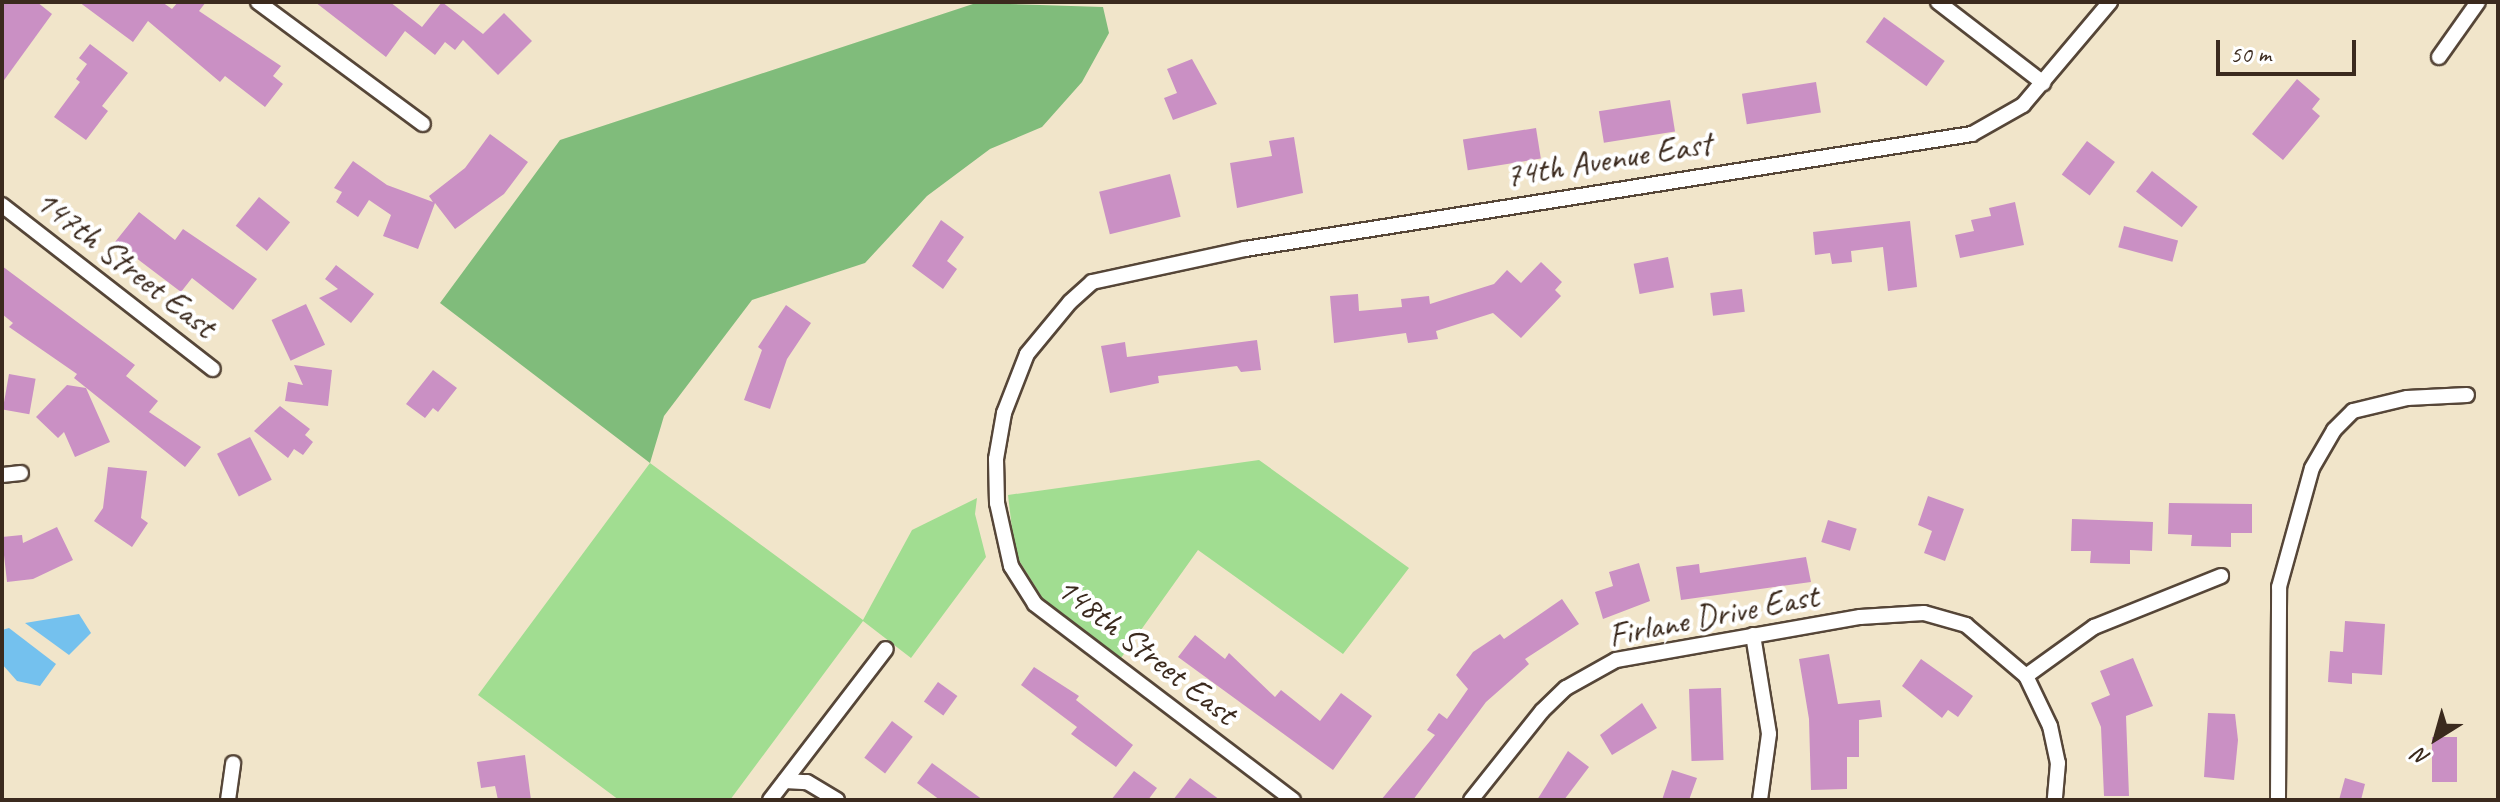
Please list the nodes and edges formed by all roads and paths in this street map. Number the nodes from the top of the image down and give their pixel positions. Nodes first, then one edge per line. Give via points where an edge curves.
1 (258, 2) edge
2 (1938, 2) edge
3 (2110, 2) edge
4 (2478, 2) edge
5 (2439, 57) dead end
6 (2043, 83) junction
7 (423, 124) dead end
8 (2, 205) edge
9 (1070, 302) joint
10 (213, 369) dead end
11 (2467, 395) dead end
12 (21, 473) dead end
13 (2, 475) edge
14 (2221, 576) dead end
15 (1753, 635) junction
16 (886, 649) dead end
17 (2026, 676) junction
18 (233, 763) dead end
19 (785, 781) junction
20 (228, 800) edge
21 (770, 800) edge
22 (837, 800) edge
23 (1293, 800) edge
24 (1471, 800) edge
25 (1760, 800) edge
26 (2055, 800) edge
27 (2278, 800) edge

1 - 7 street
2 - 6 street
3 - 6 street, 74th Avenue East
4 - 5 street
6 - 9 street, 74th Avenue East via 2015,111 1972,134 1245,249 1092,282
8 - 10 street, 147th Street East
9 - 23 street, 148th Street East via 1027,354 1004,413 996,459 997,503 1011,566 1035,604
11 - 27 street via 2396,399 2353,411 2334,430 2312,468 2279,587
12 - 13 street
14 - 17 street via 2094,627
15 - 17 street, Firlane Drive East via 1924,613 1966,625
15 - 24 street, Firlane Drive East via 1638,654 1592,671 1542,711
15 - 25 street via 1769,734
16 - 19 street
17 - 26 street, Firlane Drive East via 2050,726 2058,763
18 - 20 street via 233,794
19 - 21 street
19 - 22 street via 807,782

